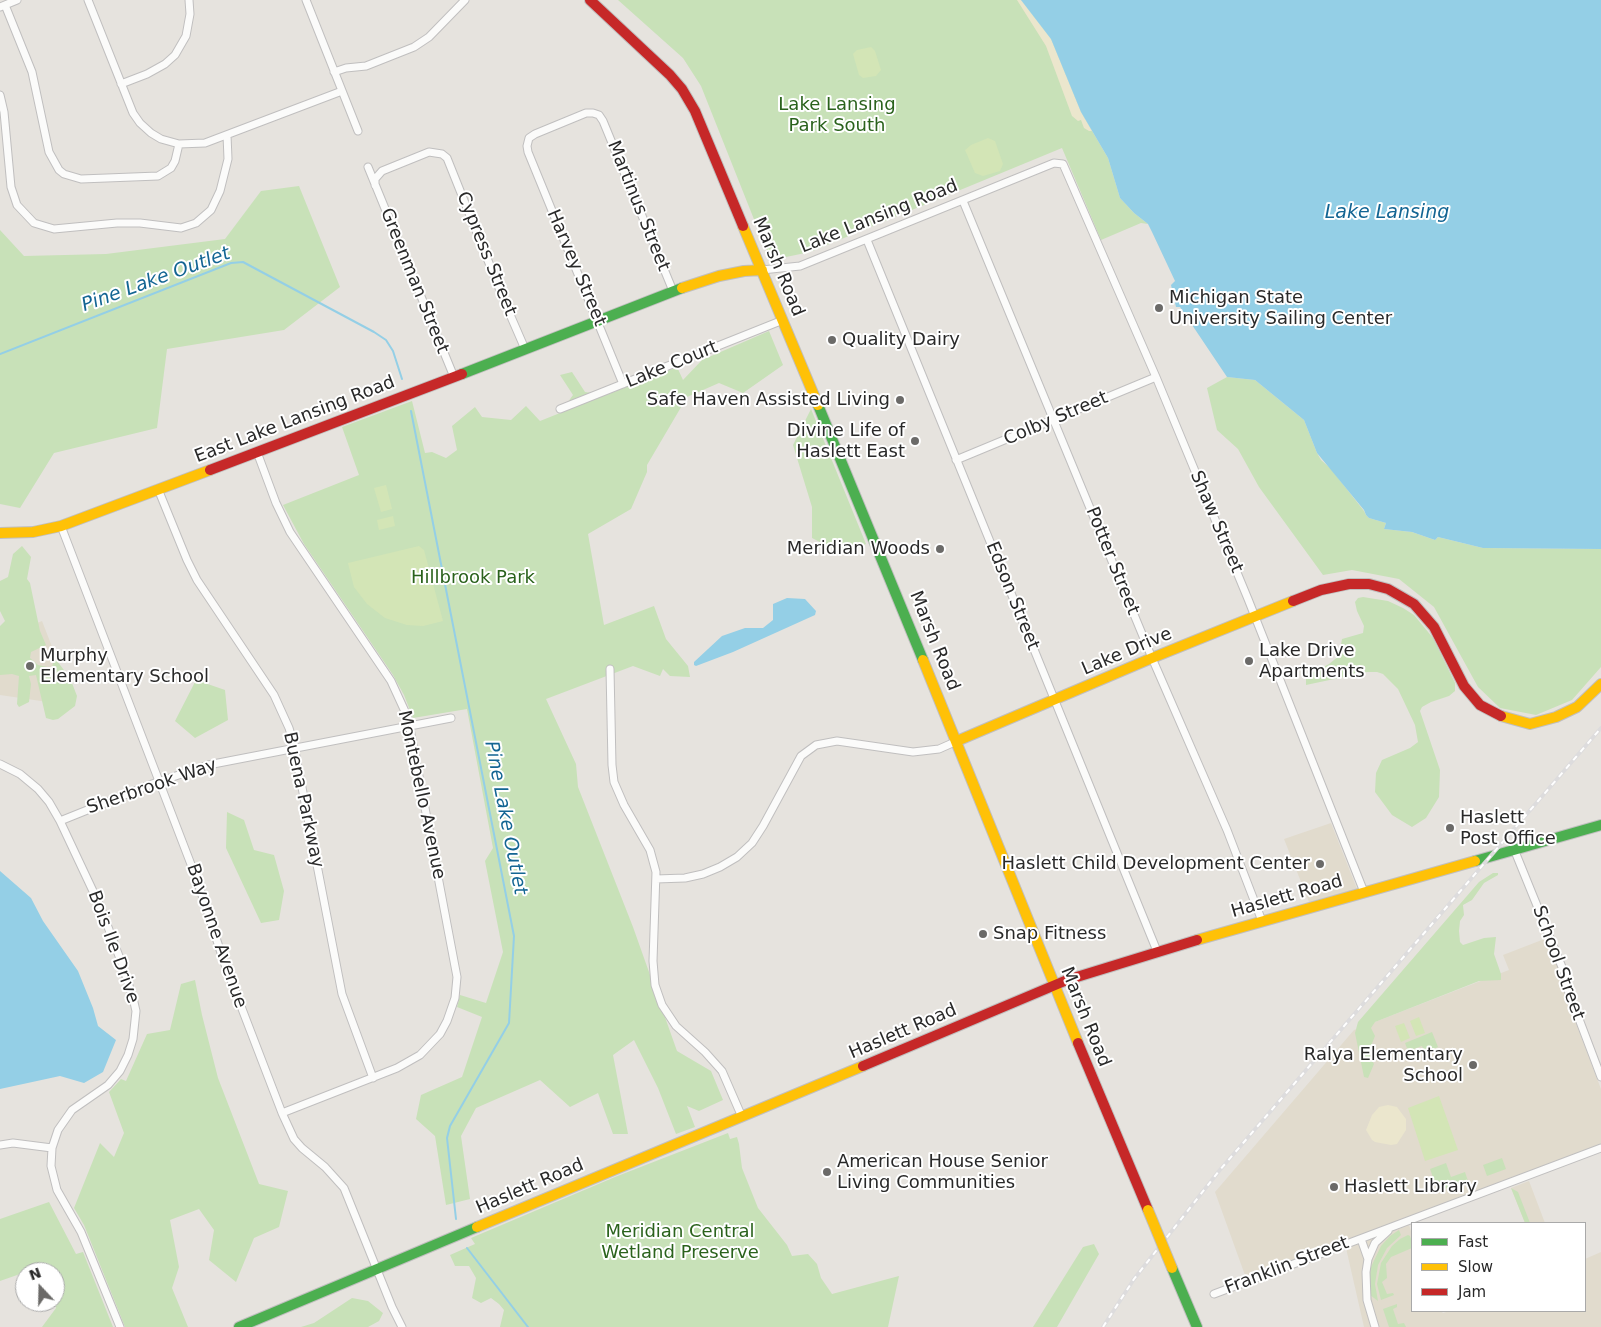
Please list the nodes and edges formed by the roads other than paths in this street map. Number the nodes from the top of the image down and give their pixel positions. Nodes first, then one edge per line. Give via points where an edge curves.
1 (17, 0) edge
2 (88, 0) edge
3 (189, 0) edge
4 (306, 0) edge
5 (465, 0) edge
6 (590, 0) edge
7 (3, 6) edge
8 (334, 72) junction
9 (121, 84) junction
10 (342, 91) junction
11 (0, 96) edge
12 (358, 131) dead end
13 (227, 136) junction
14 (180, 144) junction
15 (528, 152) joint
16 (1054, 163) joint
17 (368, 167) dead end
18 (375, 185) junction
19 (963, 201) junction
20 (867, 240) junction
21 (762, 270) junction
22 (674, 291) junction
23 (783, 320) junction
24 (598, 321) junction
25 (526, 349) junction
26 (454, 377) junction
27 (1156, 377) junction
28 (623, 384) junction
29 (560, 409) dead end
30 (1054, 419) junction
31 (257, 452) junction
32 (956, 460) junction
33 (158, 489) junction
34 (61, 526) junction
35 (0, 533) edge
36 (1256, 617) junction
37 (1152, 658) junction
38 (610, 669) dead end
39 (1601, 684) edge
40 (1054, 700) junction
41 (451, 718) dead end
42 (410, 726) junction
43 (957, 741) junction
44 (294, 749) junction
45 (0, 764) edge
46 (160, 781) junction
47 (60, 820) junction
48 (1601, 825) edge
49 (1514, 849) junction
50 (656, 879) junction
51 (1364, 892) junction
52 (1262, 921) junction
53 (1157, 951) junction
54 (1054, 985) junction
55 (1601, 1077) edge
56 (373, 1078) junction
57 (282, 1113) junction
58 (742, 1118) junction
59 (0, 1145) edge
60 (52, 1148) junction
61 (1601, 1148) edge
62 (1399, 1225) junction
63 (1361, 1239) junction
64 (1368, 1259) junction
65 (376, 1270) junction
66 (1214, 1294) dead end
67 (120, 1327) edge
68 (239, 1327) edge
69 (402, 1327) edge
70 (1197, 1327) edge
71 (1375, 1327) edge

1 - 7 street
2 - 9 street
3 - 9 street via 186,36 175,55 147,74
4 - 8 street
5 - 8 street via 429,37 414,47 366,66
6 - 21 main road, Marsh Road via 670,75 687,96
7 - 14 street via 32,72 50,152 64,174 82,179 158,176 171,168
8 - 10 street
9 - 14 street via 140,123 161,139
10 - 12 street
10 - 13 street
11 - 13 street via 4,106 11,187 17,205 34,222 54,229 125,223 181,228 196,223 211,210 220,191 227,167
13 - 14 street via 205,143
15 - 22 street, Martinus Street via 529,138 535,134 586,113 599,115
15 - 24 street, Harvey Street
16 - 19 street, Lake Lansing Road
16 - 27 street, Shaw Street via 1065,166
17 - 18 street, Greenman Street
18 - 25 street, Cypress Street via 375,179 382,170 429,152 447,158
18 - 26 street, Greenman Street
19 - 20 street, Lake Lansing Road
19 - 30 street, Potter Street
20 - 21 street, Lake Lansing Road via 800,266
20 - 32 street, Edson Street
21 - 22 main road, Lake Lansing Road via 719,276
21 - 23 main road, Marsh Road
22 - 24 main road, Lake Lansing Road
23 - 28 street, Lake Court
23 - 43 main road, Marsh Road
24 - 25 main road, East Lake Lansing Road
24 - 28 street, Harvey Street
25 - 26 main road, East Lake Lansing Road
26 - 31 main road, East Lake Lansing Road
27 - 30 street, Colby Street
27 - 36 street, Shaw Street
28 - 29 street, Lake Court
30 - 32 street, Colby Street
30 - 37 street, Potter Street
31 - 33 main road, East Lake Lansing Road
31 - 42 street, Montebello Avenue via 290,532 391,681
32 - 40 street, Edson Street
33 - 34 main road, East Lake Lansing Road
33 - 44 street, Buena Parkway via 197,580 274,695 289,728
34 - 35 main road, East Lake Lansing Road via 33,532
34 - 46 street, Bayonne Avenue
36 - 37 main road, Lake Drive
36 - 39 main road, Lake Drive via 1330,587 1369,584 1397,593 1422,611 1471,696 1480,705 1505,718 1530,724 1556,717 1577,707
36 - 51 street, Shaw Street
37 - 40 main road, Lake Drive
37 - 52 street, Potter Street
38 - 50 street via 614,782 650,850
40 - 43 main road, Lake Drive
40 - 53 street, Edson Street
41 - 42 street, Sherbrook Way
42 - 44 street, Sherbrook Way
42 - 56 street, Montebello Avenue via 456,966 455,998 447,1022 431,1045 409,1062
43 - 50 street, Lake Drive via 913,752 844,741 816,746 800,756 761,830 737,857 703,874
43 - 54 main road, Marsh Road
44 - 46 street, Sherbrook Way via 208,765
44 - 56 street, Buena Parkway via 342,994
45 - 47 street, Bois Ile Drive via 20,774 38,789
46 - 47 street, Sherbrook Way
46 - 57 street, Bayonne Avenue
47 - 60 street, Bois Ile Drive via 100,906 122,964 133,998 136,1024 120,1071 108,1085 72,1110 58,1130
48 - 49 main road, Haslett Road
49 - 51 main road, Haslett Road
49 - 55 street, School Street via 1564,972
50 - 58 street via 652,961 658,996 676,1026 722,1072
51 - 52 main road, Haslett Road
52 - 53 main road, Haslett Road
53 - 54 main road, Haslett Road
54 - 58 main road, Haslett Road
54 - 70 main road, Marsh Road, bridge
56 - 57 street, Montebello Avenue
57 - 65 street, Bayonne Avenue via 294,1139 344,1188
58 - 65 main road, Haslett Road
59 - 60 street via 13,1143
60 - 67 street, Bois Ile Drive via 51,1166 57,1190 82,1232
61 - 62 street, Franklin Street
62 - 63 street, Franklin Street
62 - 64 street, Franklin Street via 1375,1243
63 - 64 street, Franklin Street
63 - 66 street, Franklin Street
64 - 71 street, Franklin Street via 1366,1293
65 - 68 main road, Haslett Road
65 - 69 street, Bayonne Avenue

